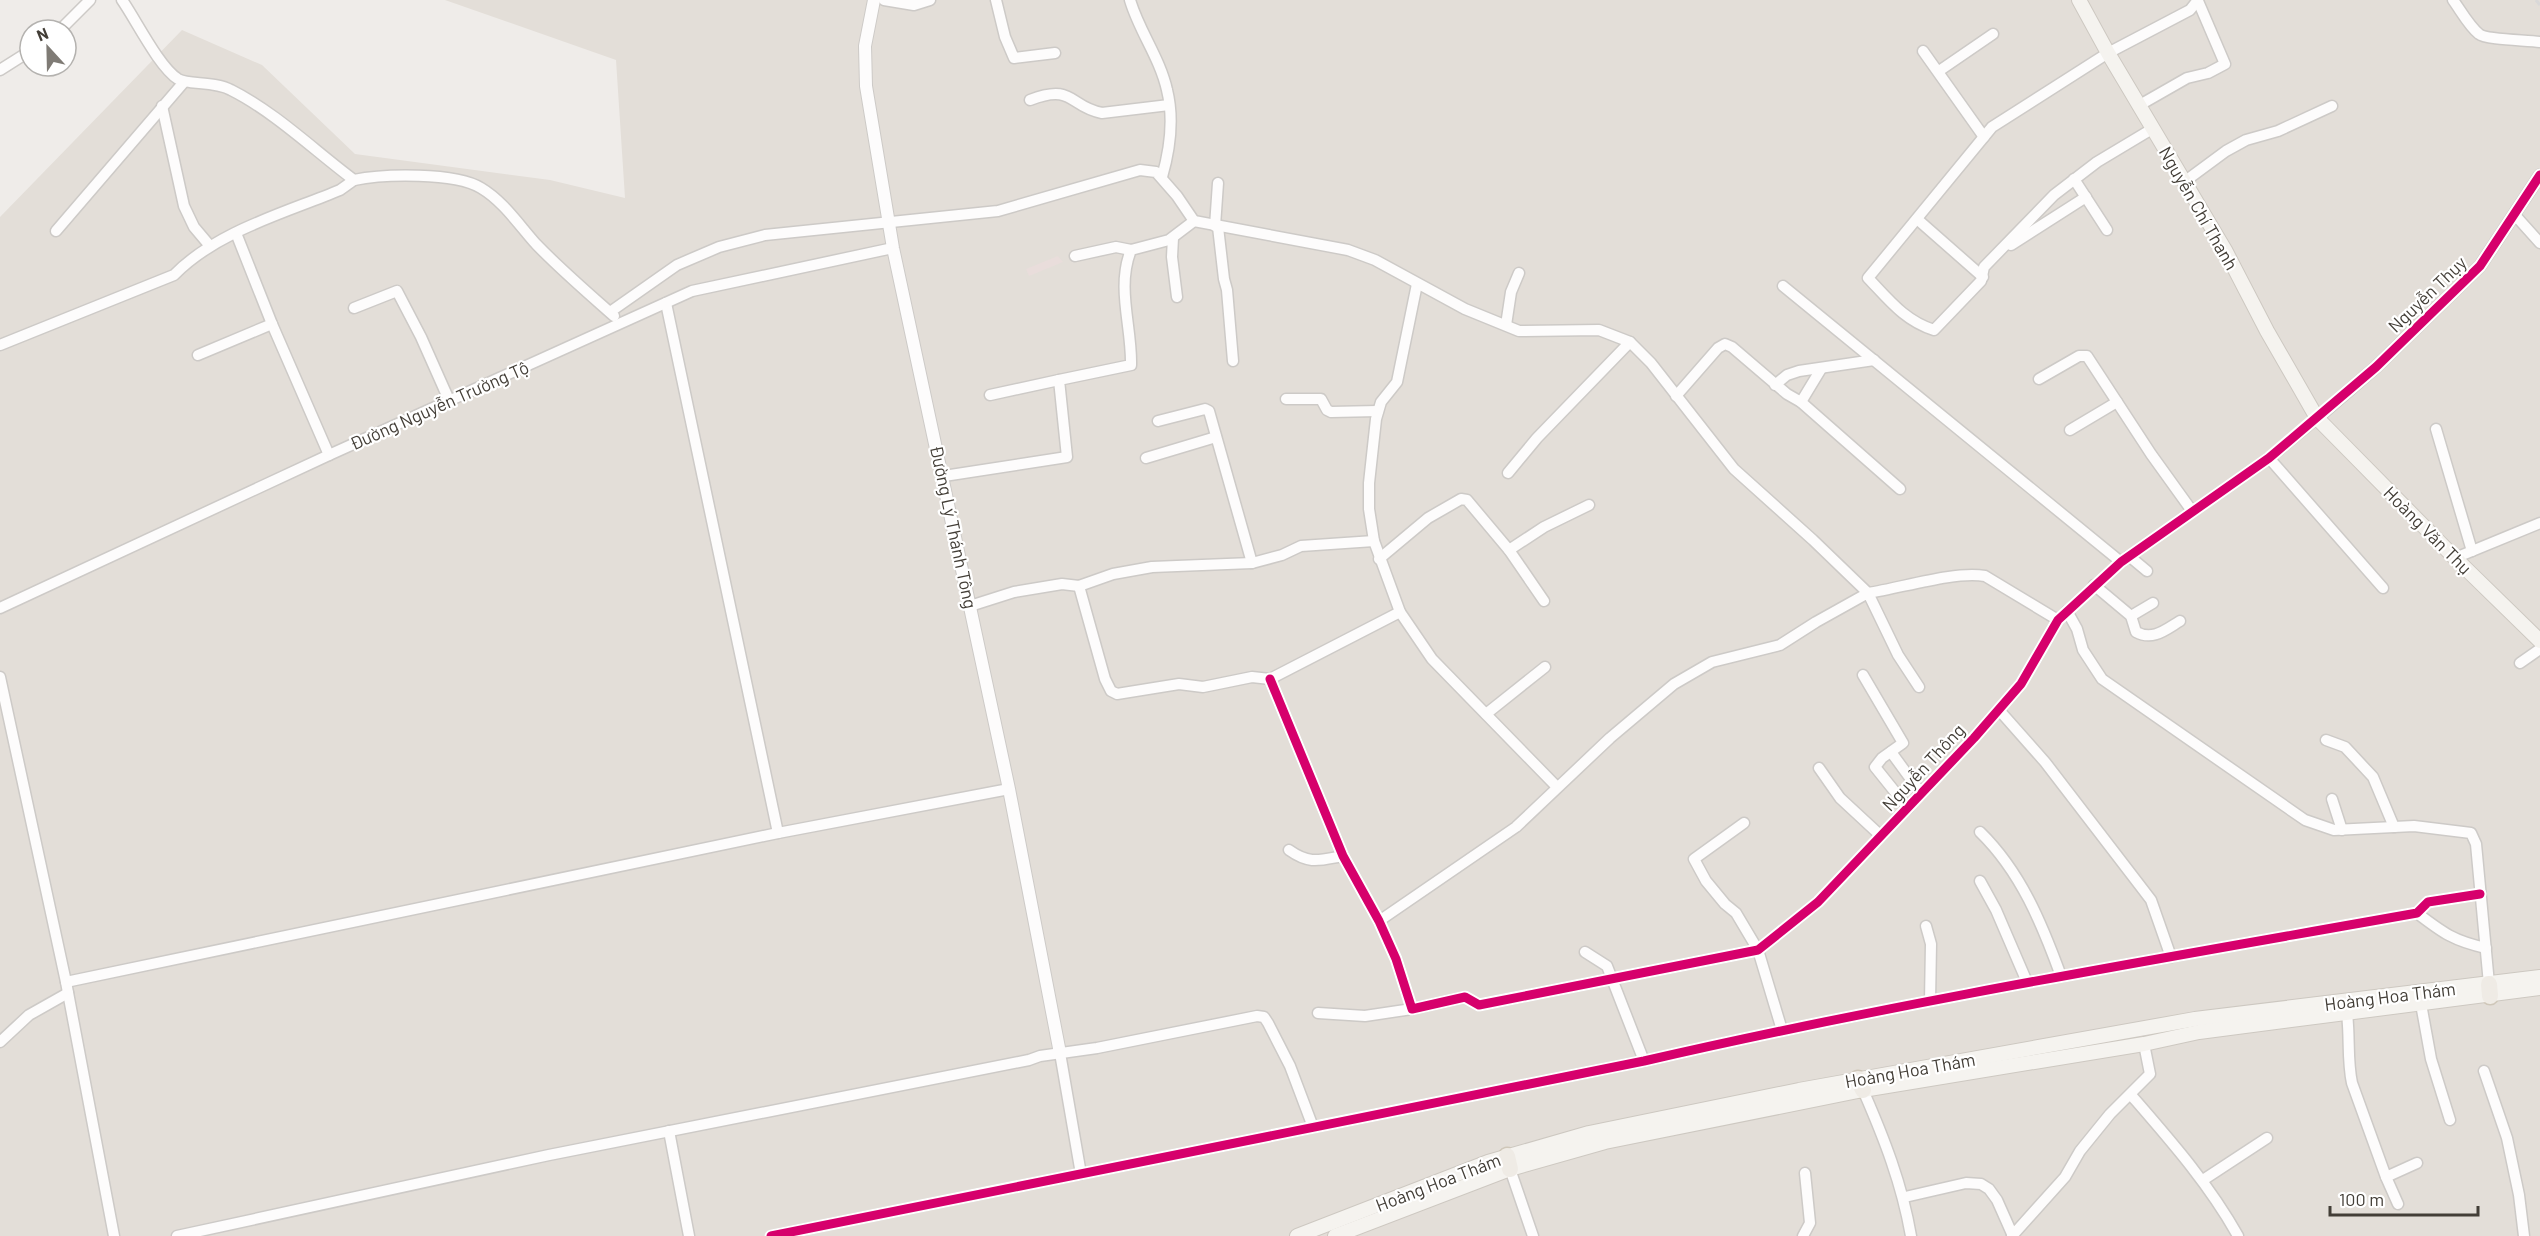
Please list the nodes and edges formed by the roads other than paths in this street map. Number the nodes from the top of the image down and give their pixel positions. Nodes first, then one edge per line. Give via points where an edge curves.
1 (90, 0) edge
2 (122, 0) edge
3 (874, 0) edge
4 (884, 0) edge
5 (930, 0) edge
6 (996, 0) edge
7 (1130, 0) edge
8 (2079, 0) edge
9 (2198, 0) edge
10 (2453, 0) edge
11 (72, 18) edge
12 (1994, 34) dead end
13 (2540, 42) edge
14 (1923, 51) dead end
15 (1055, 53) dead end
16 (2108, 53) junction
17 (18, 59) edge
18 (0, 70) edge
19 (1939, 71) junction
20 (184, 82) junction
21 (1030, 100) dead end
22 (1168, 105) junction
23 (162, 106) junction
24 (2139, 106) junction
25 (2332, 106) dead end
26 (2152, 129) junction
27 (1984, 137) junction
28 (2540, 175) edge
29 (1162, 177) junction
30 (2074, 179) junction
31 (354, 180) junction
32 (2184, 182) junction
33 (1218, 183) dead end
34 (2086, 197) junction
35 (2514, 214) junction
36 (1917, 219) junction
37 (890, 220) junction
38 (1194, 221) junction
39 (1217, 226) junction
40 (2108, 230) dead end
41 (56, 231) dead end
42 (236, 233) junction
43 (1173, 238) junction
44 (2540, 243) edge
45 (210, 246) junction
46 (893, 248) junction
47 (1131, 250) junction
48 (1996, 255) junction
49 (1075, 256) dead end
50 (1519, 273) dead end
51 (1983, 277) junction
52 (1417, 284) junction
53 (1783, 286) dead end
54 (1177, 297) dead end
55 (666, 303) junction
56 (354, 308) dead end
57 (610, 312) junction
58 (621, 322) junction
59 (272, 324) junction
60 (1506, 325) junction
61 (1630, 342) junction
62 (0, 345) edge
63 (198, 355) dead end
64 (1874, 360) junction
65 (1233, 361) dead end
66 (1821, 369) junction
67 (2039, 379) dead end
68 (1059, 380) junction
69 (1775, 385) junction
70 (990, 395) dead end
71 (1677, 396) junction
72 (1286, 399) dead end
73 (449, 400) junction
74 (1801, 402) junction
75 (2117, 402) junction
76 (1378, 411) junction
77 (2317, 418) junction
78 (1158, 421) dead end
79 (2436, 429) dead end
80 (2070, 430) dead end
81 (1216, 437) junction
82 (329, 455) junction
83 (1146, 458) dead end
84 (2269, 458) junction
85 (1508, 473) dead end
86 (944, 476) junction
87 (1900, 489) dead end
88 (1589, 505) dead end
89 (2193, 511) junction
90 (2540, 523) edge
91 (1374, 541) junction
92 (1509, 550) junction
93 (2472, 551) junction
94 (2455, 558) junction
95 (1379, 559) junction
96 (2125, 559) junction
97 (1252, 563) junction
98 (2147, 571) dead end
99 (2094, 585) junction
100 (1079, 586) junction
101 (2383, 588) dead end
102 (1868, 593) junction
103 (1544, 602) dead end
104 (2153, 603) dead end
105 (970, 606) junction
106 (0, 608) edge
107 (2067, 611) junction
108 (1400, 612) junction
109 (2131, 616) junction
110 (2058, 620) junction
111 (2180, 621) dead end
112 (2540, 641) edge
113 (2540, 649) edge
114 (2520, 663) dead end
115 (1545, 667) dead end
116 (1863, 675) dead end
117 (0, 677) edge
118 (1270, 679) junction
119 (1919, 687) dead end
120 (1999, 710) junction
121 (1486, 714) junction
122 (2326, 740) dead end
123 (1891, 752) junction
124 (1819, 768) dead end
125 (1557, 787) junction
126 (1009, 789) junction
127 (1921, 793) junction
128 (2332, 800) dead end
129 (1908, 808) junction
130 (1744, 823) dead end
131 (2394, 828) junction
132 (2342, 830) junction
133 (1980, 832) dead end
134 (778, 833) junction
135 (1881, 836) junction
136 (1289, 850) dead end
137 (1343, 856) junction
138 (1980, 881) dead end
139 (2480, 894) junction
140 (2417, 913) junction
141 (1379, 921) junction
142 (1926, 926) dead end
143 (2486, 948) junction
144 (1758, 950) junction
145 (1585, 952) dead end
146 (2171, 957) junction
147 (2061, 976) junction
148 (2540, 977) edge
149 (1614, 979) junction
150 (2027, 982) junction
151 (67, 988) junction
152 (2540, 988) edge
153 (2489, 990) junction
154 (1930, 1001) junction
155 (2421, 1004) junction
156 (1412, 1009) junction
157 (1318, 1013) dead end
158 (2347, 1014) junction
159 (1782, 1029) junction
160 (0, 1042) edge
161 (2144, 1044) junction
162 (1060, 1053) junction
163 (1644, 1061) junction
164 (2484, 1071) dead end
165 (1860, 1085) junction
166 (2131, 1095) junction
167 (2450, 1120) dead end
168 (1313, 1127) junction
169 (669, 1131) junction
170 (2267, 1138) dead end
171 (1508, 1163) junction
172 (2417, 1163) dead end
173 (1805, 1173) dead end
174 (1081, 1174) junction
175 (2386, 1177) junction
176 (2203, 1180) junction
177 (1905, 1197) junction
178 (2398, 1204) dead end
179 (114, 1236) edge
180 (177, 1236) edge
181 (689, 1236) edge
182 (771, 1236) edge
183 (1297, 1236) edge
184 (1335, 1236) edge
185 (1533, 1236) edge
186 (1803, 1236) edge
187 (1911, 1236) edge
188 (2012, 1236) edge
189 (2238, 1236) edge
190 (2524, 1236) edge

1 - 11 street
2 - 20 street via 167,69
3 - 37 street, Đường Lý Thánh Tông via 864,46
4 - 5 street via 914,5
6 - 15 street via 1014,58
7 - 22 street via 1163,78
8 - 16 main road, Nguyễn Chí Thanh
9 - 16 street via 2190,10
9 - 24 street via 2225,64 2187,78
10 - 13 street via 2480,35 2488,39
12 - 19 street
14 - 19 street
16 - 24 main road, Nguyễn Chí Thanh
16 - 27 street via 1992,127
17 - 18 street
19 - 27 street
20 - 23 street
20 - 31 street via 212,82 231,89
21 - 22 street via 1048,94 1067,95 1102,113
22 - 29 street via 1171,127
23 - 41 street
23 - 45 street via 184,206 194,227
24 - 26 main road, Nguyễn Chí Thanh
25 - 32 street via 2278,131 2246,140
26 - 30 street
26 - 32 main road, Nguyễn Chí Thanh
27 - 36 street
28 - 35 street, Nguyễn Thụy
29 - 37 street via 1156,171 1140,170 998,211
29 - 38 street
30 - 34 street
30 - 48 street
31 - 42 street via 340,190
31 - 57 street via 412,176 447,178 479,186 494,196 538,246
32 - 77 main road, Nguyễn Chí Thanh
33 - 39 street
34 - 40 street
34 - 48 street
35 - 44 street
35 - 77 street, Nguyễn Thụy via 2480,266
36 - 51 street
36 - 51 street via 1868,278 1904,315 1917,325 1934,330
37 - 46 street, Đường Lý Thánh Tông
37 - 57 street via 765,235 719,247 677,265
38 - 39 street
38 - 43 street
39 - 52 street via 1348,250
39 - 65 street
42 - 45 street
42 - 59 street
43 - 47 street
43 - 54 street
45 - 62 street via 174,275
46 - 55 street, Đường Nguyễn Trường Tộ via 692,291
46 - 86 street, Đường Lý Thánh Tông
47 - 49 street via 1116,247
47 - 68 street via 1126,263 1125,303 1131,365
48 - 51 street via 1984,267
50 - 60 street via 1511,292
52 - 60 street
52 - 76 street via 1397,382
53 - 64 street
55 - 58 street, Đường Nguyễn Trường Tộ
55 - 134 street
56 - 73 street via 397,291
57 - 58 street
58 - 73 street, Đường Nguyễn Trường Tộ
59 - 63 street
59 - 82 street
60 - 61 street via 1520,331 1599,330
61 - 71 street
61 - 85 street
64 - 66 street
64 - 96 street
66 - 69 street via 1787,375
66 - 74 street
67 - 75 street via 2079,356 2087,356
68 - 70 street
68 - 86 street via 1067,457
69 - 71 street via 1725,344
69 - 74 street
71 - 102 street via 1734,469
72 - 76 street via 1321,399 1331,412
73 - 82 street, Đường Nguyễn Trường Tộ
74 - 87 street
75 - 80 street
75 - 89 street
76 - 91 street via 1368,483
77 - 84 street, Nguyễn Thông
77 - 94 main road, Hoàng Văn Thụ
78 - 81 street via 1205,409
79 - 93 street
81 - 83 street
81 - 97 street
82 - 106 street, Đường Nguyễn Trường Tộ
84 - 89 street, Nguyễn Thông
84 - 101 street
86 - 105 street, Đường Lý Thánh Tông
88 - 92 street
89 - 96 street, Nguyễn Thông
90 - 93 street
91 - 95 street
91 - 97 street via 1301,546
92 - 95 street via 1467,500 1461,499 1428,518
92 - 103 street
93 - 94 street
94 - 112 main road, Hoàng Văn Thụ
95 - 108 street
96 - 98 street
96 - 99 street, Nguyễn Thông
97 - 100 street via 1152,567 1113,574
99 - 107 street, Nguyễn Thông
99 - 109 street
100 - 105 street via 1062,584 1014,591
100 - 118 street via 1106,680 1117,694 1179,684 1203,687 1252,677
102 - 110 street via 1945,578 1985,576
102 - 119 street via 1898,655
102 - 125 street via 1780,645 1712,662 1696,670 1666,691
104 - 109 street
105 - 126 street, Đường Lý Thánh Tông
107 - 110 street, Nguyễn Thông
107 - 132 street via 2083,650 2102,679 2305,820
108 - 118 street
108 - 121 street via 1432,659
109 - 111 street via 2136,632 2143,636 2152,636
110 - 120 street, Nguyễn Thông via 2021,684
113 - 114 street
115 - 121 street
116 - 123 street via 1903,743
117 - 151 street
118 - 137 street
120 - 127 street, Nguyễn Thông
120 - 146 street via 2045,762 2151,900
121 - 125 street
122 - 131 street via 2345,747 2373,777
123 - 127 street
123 - 129 street via 1875,767
124 - 135 street via 1840,798
125 - 141 street via 1516,827
126 - 134 street
126 - 162 street, Đường Lý Thánh Tông
127 - 129 street, Nguyễn Thông
128 - 132 street
129 - 135 street, Nguyễn Thông
130 - 144 street via 1694,859 1706,881 1736,913
131 - 132 street
131 - 139 street via 2414,826 2471,832 2476,844
133 - 147 street via 2027,894
134 - 151 street
135 - 144 street, Nguyễn Thông via 1818,902
136 - 137 street via 1301,859 1313,861
137 - 141 street
138 - 150 street
139 - 140 street via 2428,902
139 - 143 street
140 - 143 street via 2452,938
140 - 146 street
141 - 156 street
142 - 154 street via 1932,944
143 - 153 street
144 - 149 street, Nguyễn Thông
144 - 159 street
145 - 149 street via 1603,961
146 - 147 street
147 - 150 street
148 - 153 main road, Hoàng Hoa Thám
149 - 156 street, Nguyễn Thông via 1479,1005 1465,997
149 - 163 street
150 - 154 street
151 - 160 street
151 - 179 street
152 - 153 main road, Hoàng Hoa Thám
153 - 155 main road, Hoàng Hoa Thám
153 - 165 main road, Hoàng Hoa Thám via 2195,1018
154 - 159 street
155 - 158 main road, Hoàng Hoa Thám
155 - 167 street via 2431,1059
156 - 157 street via 1365,1016
158 - 161 main road, Hoàng Hoa Thám via 2199,1032
158 - 175 street via 2352,1083
159 - 163 street
161 - 165 main road, Hoàng Hoa Thám
161 - 166 street via 2150,1074
162 - 168 street via 1264,1017 1290,1066
162 - 169 street
162 - 174 street
163 - 168 street
164 - 190 street via 2507,1138
165 - 171 main road, Hoàng Hoa Thám via 1589,1133
165 - 177 street
166 - 176 street
166 - 188 street via 2110,1114 2079,1151 2065,1177
168 - 174 street
169 - 180 street
169 - 181 street
170 - 176 street
171 - 183 main road, Hoàng Hoa Thám
171 - 184 main road, Hoàng Hoa Thám
171 - 185 street
172 - 175 street
173 - 186 street via 1810,1223
174 - 182 street
175 - 178 street
176 - 189 street
177 - 187 street
177 - 188 street via 1966,1183 1981,1184 1996,1200

